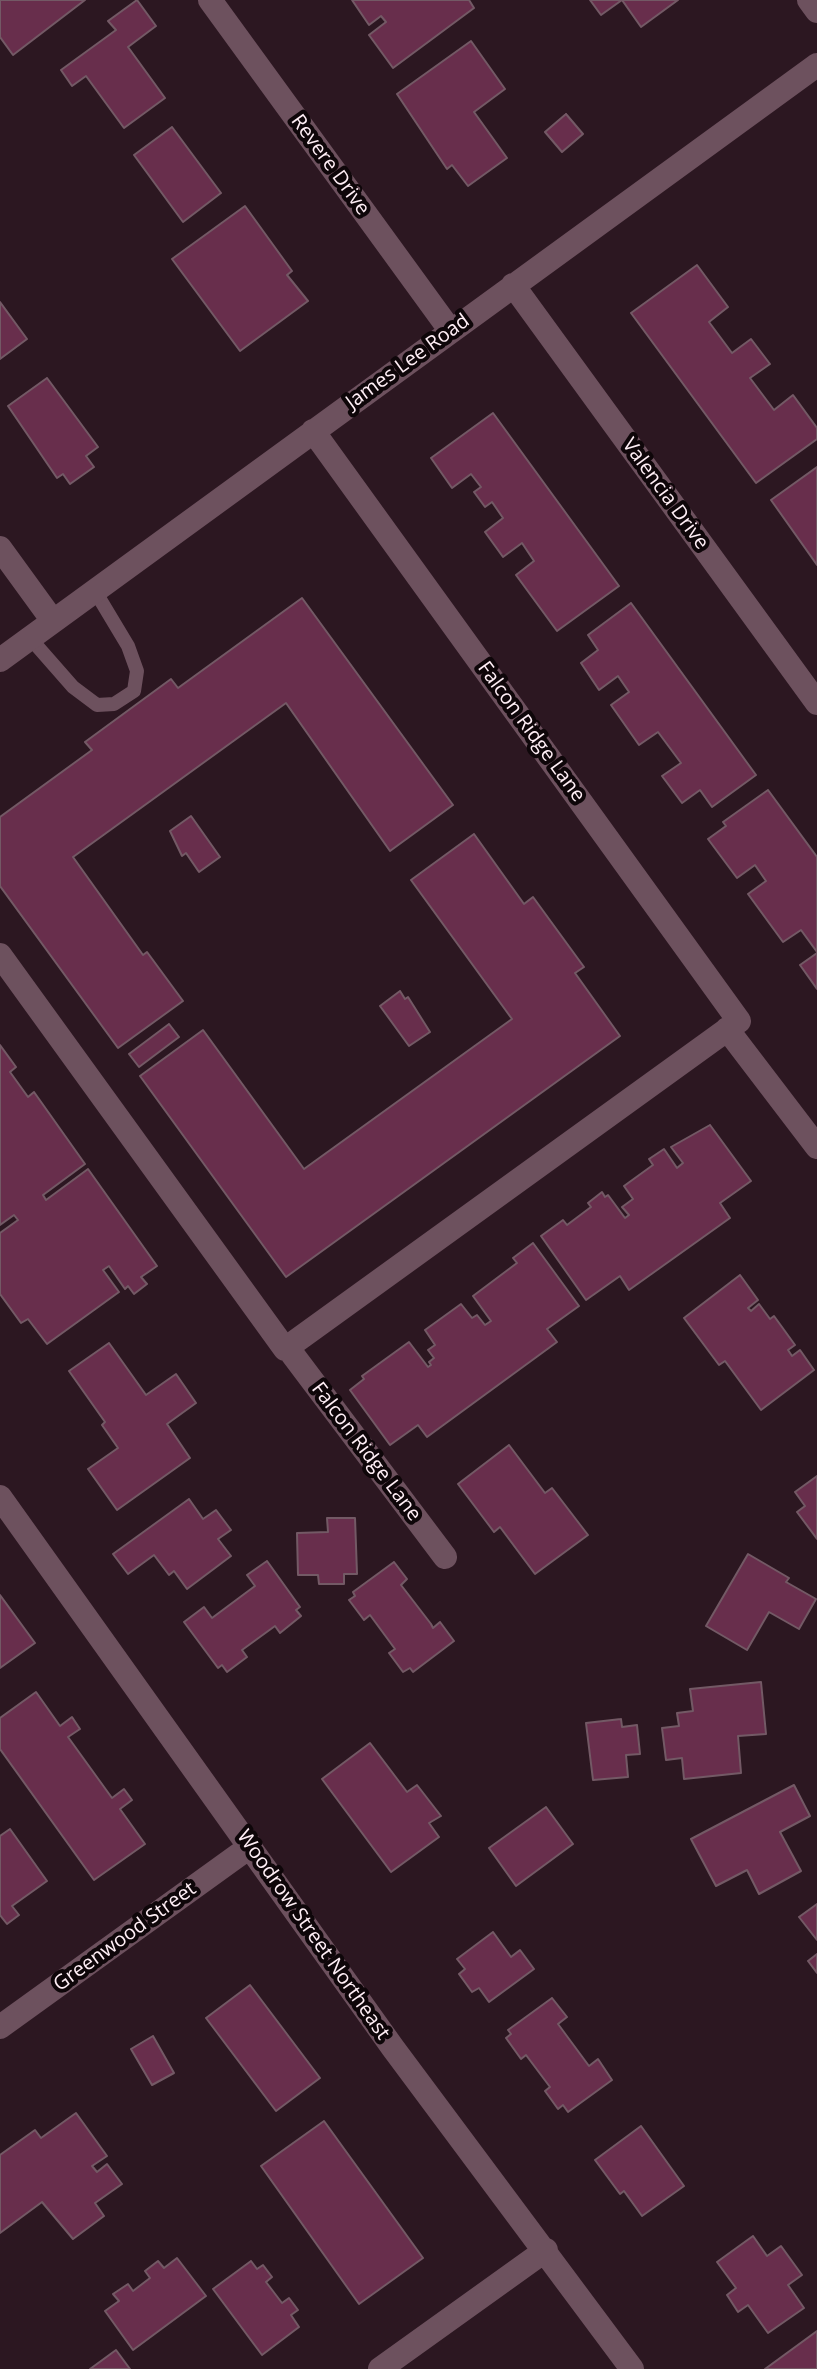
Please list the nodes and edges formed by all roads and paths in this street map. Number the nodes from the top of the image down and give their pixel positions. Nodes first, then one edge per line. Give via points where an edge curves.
1 (210, 0) edge
2 (809, 0) edge
3 (817, 11) edge
4 (817, 65) edge
5 (513, 285) junction
6 (450, 330) junction
7 (313, 431) junction
8 (0, 548) edge
9 (95, 591) junction
10 (53, 621) junction
11 (30, 638) junction
12 (0, 660) edge
13 (817, 703) edge
14 (0, 955) edge
15 (727, 1029) junction
16 (817, 1147) edge
17 (287, 1347) junction
18 (0, 1497) edge
19 (445, 1557) dead end
20 (251, 1846) junction
21 (0, 2027) edge
22 (546, 2250) junction
23 (380, 2369) edge
24 (632, 2369) edge

1 - 6 street, Revere Drive
2 - 3 street
4 - 5 street, James Lee Road
5 - 6 street, James Lee Road
5 - 13 street, Valencia Drive
6 - 7 street, James Lee Road
7 - 9 street, James Lee Road
7 - 15 street, Falcon Ridge Lane via 739,1021
8 - 10 street
9 - 10 street, James Lee Road
9 - 11 lane via 128,646 137,671 134,691 114,704 97,705 73,687
10 - 11 street, James Lee Road
11 - 12 street, James Lee Road
14 - 17 street, Falcon Ridge Lane
15 - 16 street
15 - 17 street
17 - 19 street, Falcon Ridge Lane
18 - 20 street, Woodrow Street Northeast
20 - 21 street, Greenwood Street
20 - 22 street, Woodrow Street Northeast via 393,2048
22 - 23 street
22 - 24 street, Woodrow Street Northeast

